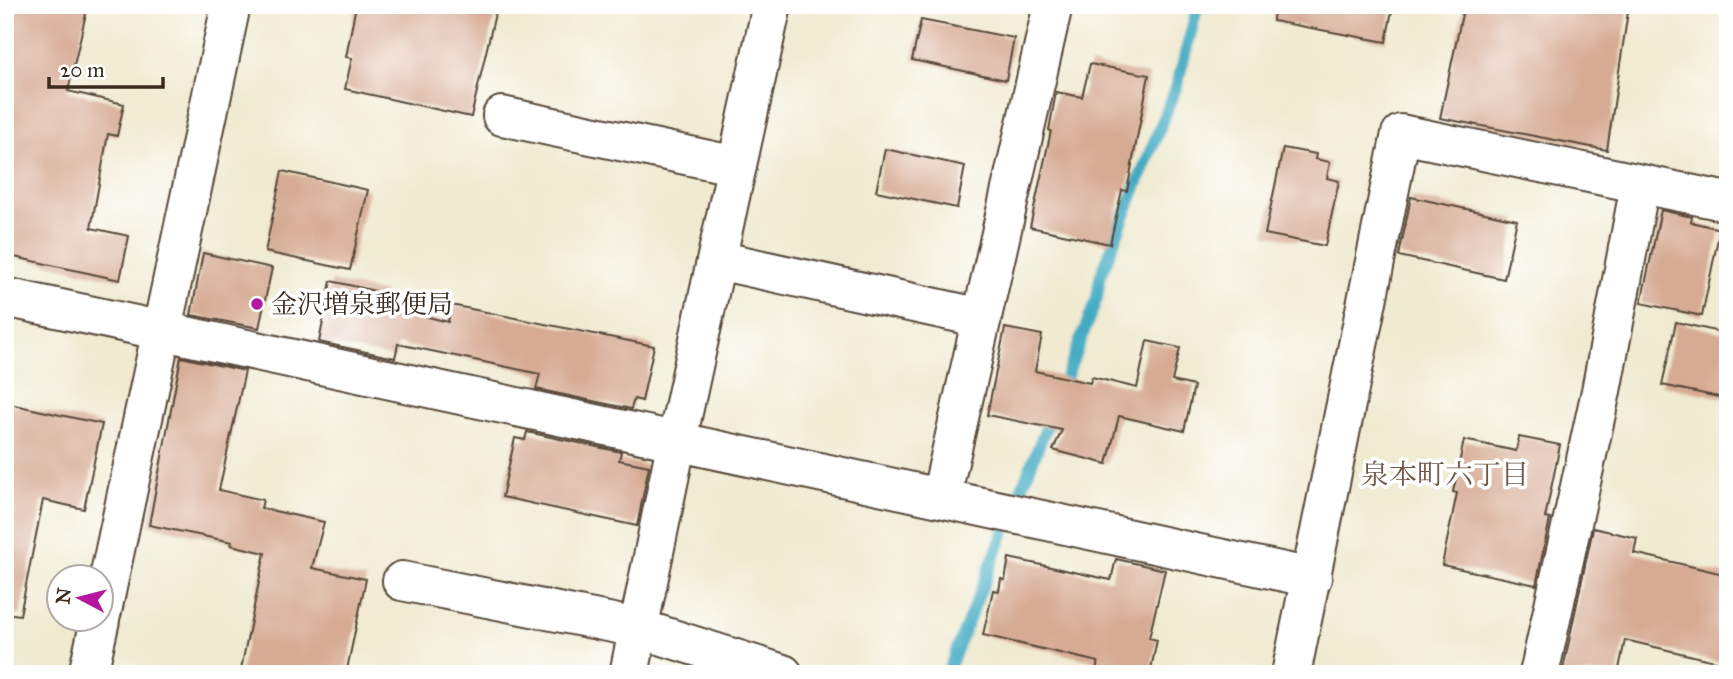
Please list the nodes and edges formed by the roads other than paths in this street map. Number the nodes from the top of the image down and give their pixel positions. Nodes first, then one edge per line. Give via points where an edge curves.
1 (231, 5) edge
2 (772, 5) edge
3 (1053, 5) edge
4 (502, 116) dead end
5 (737, 166) junction
6 (1640, 185) junction
7 (1728, 202) edge
8 (717, 260) junction
9 (5, 297) edge
10 (982, 318) junction
11 (162, 331) junction
12 (677, 440) junction
13 (941, 497) junction
14 (112, 564) edge
15 (1311, 578) junction
16 (402, 581) dead end
17 (638, 628) junction
18 (97, 634) edge
19 (88, 674) edge
20 (629, 674) edge
21 (783, 674) edge
22 (1291, 674) edge
23 (1539, 674) edge

1 - 11 street
2 - 5 street
3 - 10 street
4 - 5 street
5 - 8 street
6 - 7 street
6 - 15 street via 1401,134
6 - 23 street
8 - 10 street
8 - 12 street
9 - 11 street
10 - 13 street
11 - 12 street
11 - 14 street
12 - 13 street
12 - 17 street
13 - 15 street
15 - 22 street
16 - 17 street
17 - 20 street
17 - 21 street
18 - 19 street

